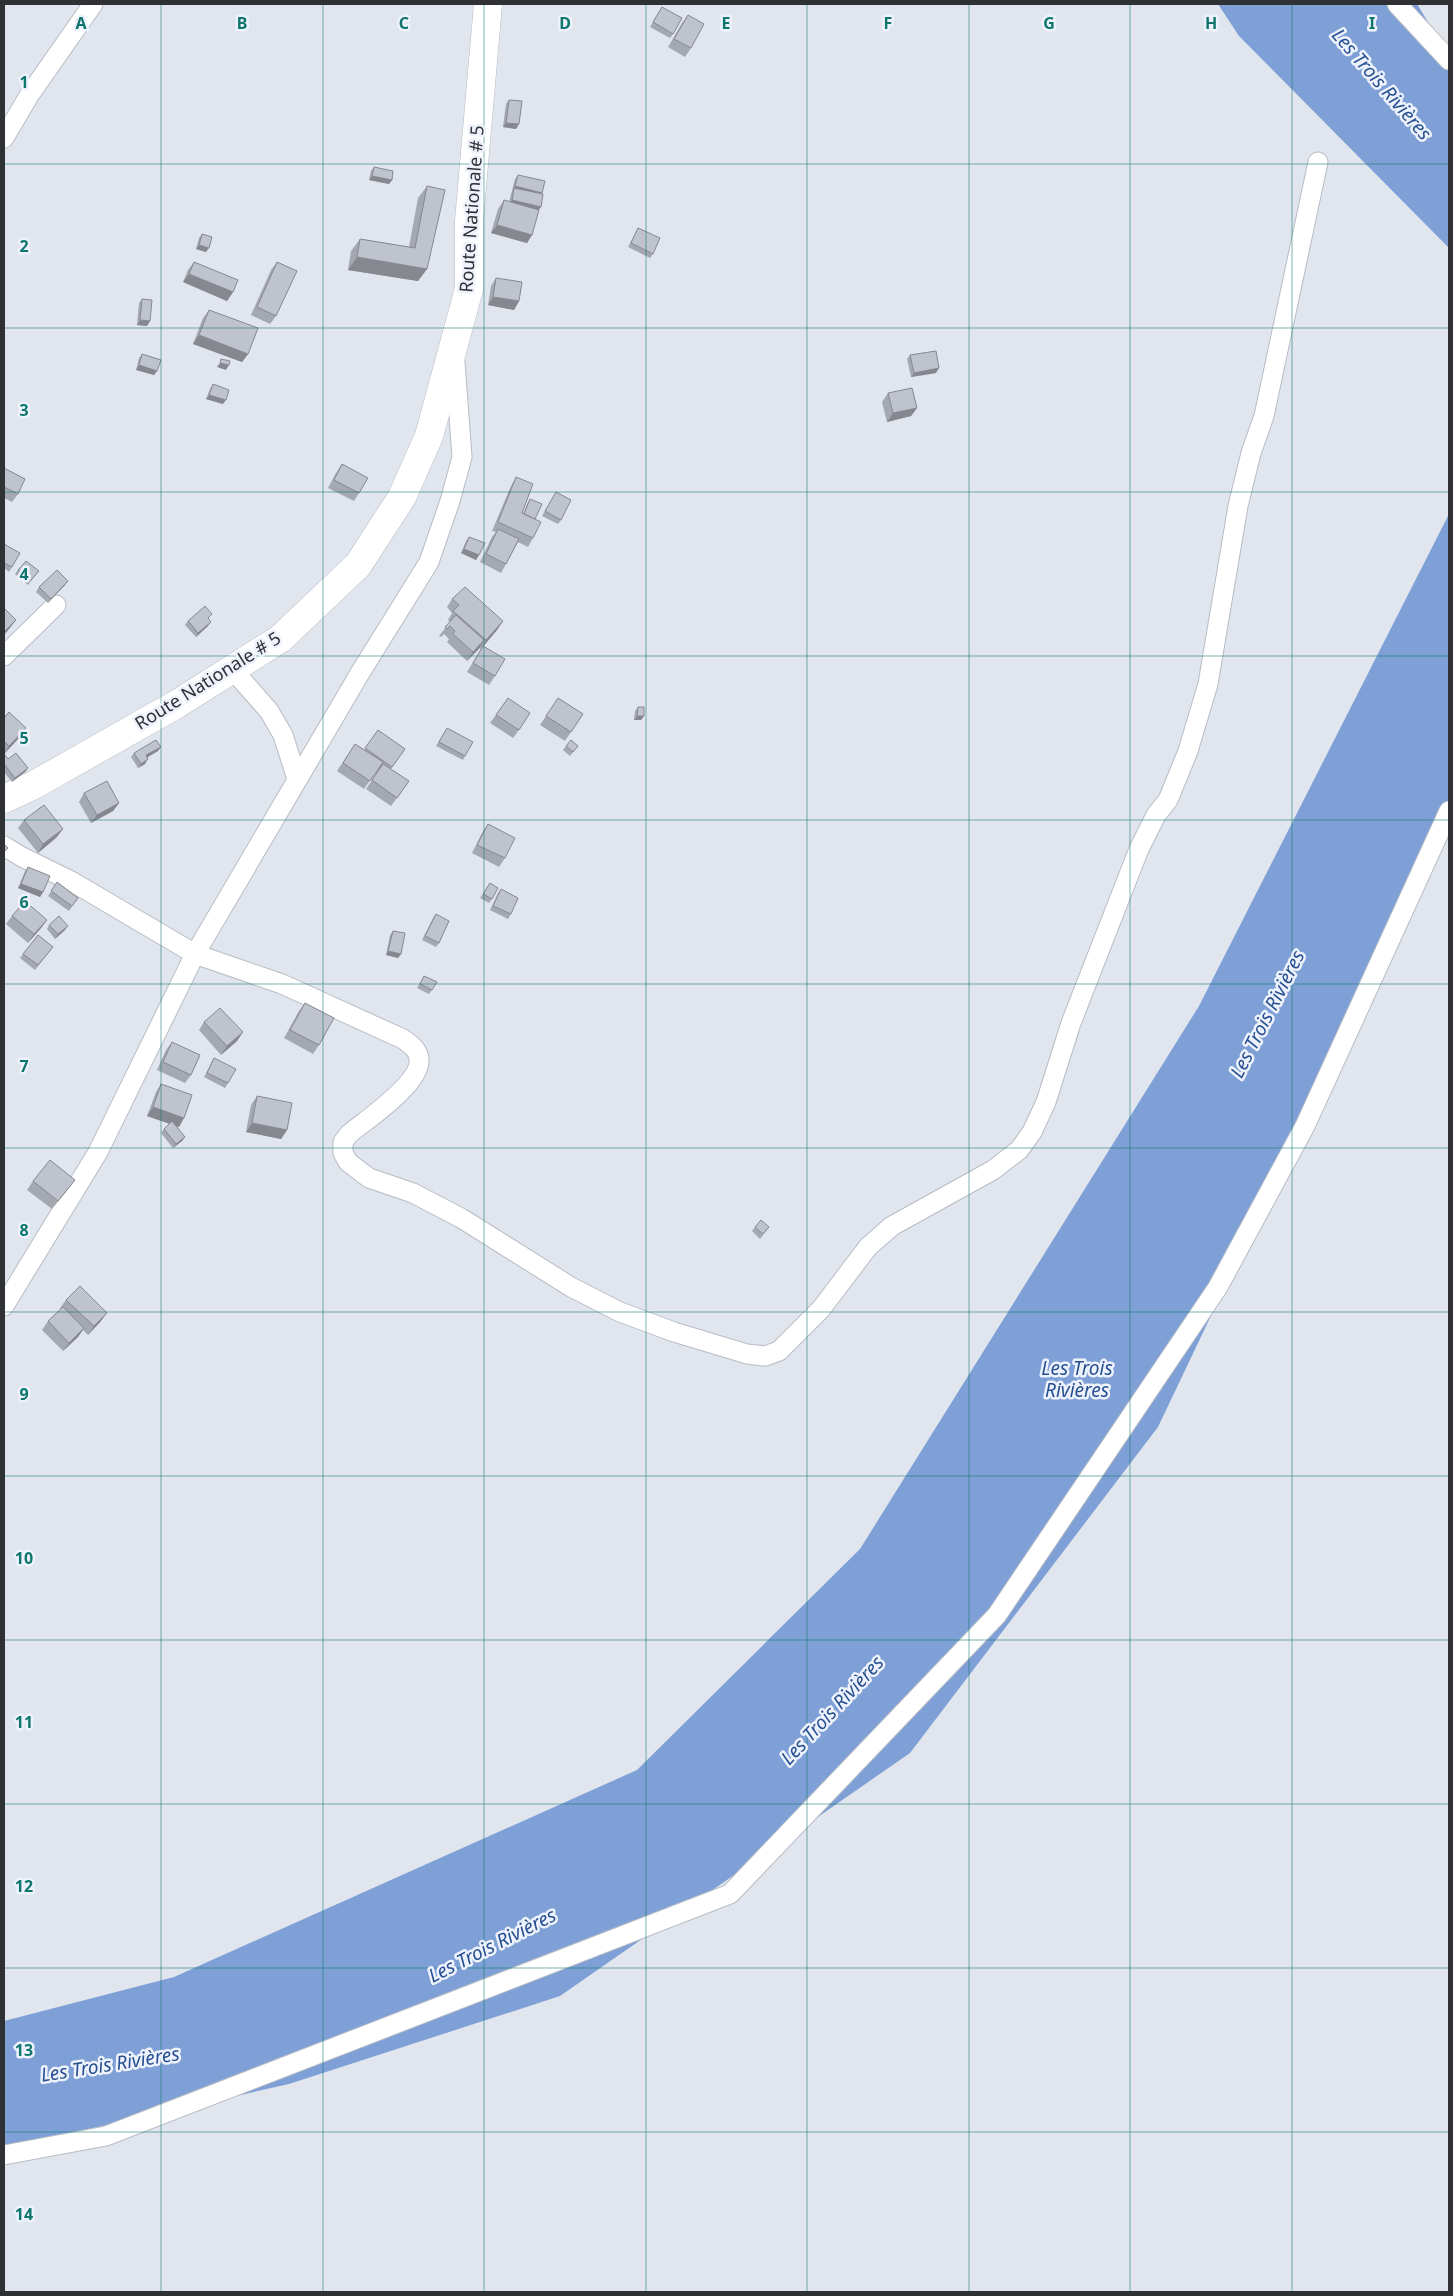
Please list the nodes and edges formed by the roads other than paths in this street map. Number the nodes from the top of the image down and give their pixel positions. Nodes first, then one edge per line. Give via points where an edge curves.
1 (92, 4) edge
2 (488, 4) edge
3 (1397, 4) edge
4 (1449, 60) edge
5 (4, 138) edge
6 (1318, 162) dead end
7 (454, 348) junction
8 (56, 605) dead end
9 (4, 656) edge
10 (232, 669) junction
11 (297, 780) junction
12 (4, 799) edge
13 (1449, 811) edge
14 (4, 846) edge
15 (195, 954) junction
16 (4, 1306) edge
17 (4, 2155) edge

1 - 5 street
2 - 7 main road, Route Nationale # 5 via 469,221 469,290
3 - 4 street
6 - 15 street via 1264,416 1238,506 1208,684 1168,800 1156,815 1139,849 1108,923 1046,1102 1032,1132 1019,1150 993,1170 892,1226 868,1247 821,1309 779,1350 765,1356 747,1354 620,1312 571,1287 461,1218 413,1193 369,1178 348,1162 343,1153 343,1142 408,1085 420,1060 415,1048 403,1039 282,984
7 - 10 main road, Route Nationale # 5 via 430,436 402,497 358,564 280,639
7 - 11 street via 462,457 429,562
8 - 9 street
10 - 11 street via 269,711 283,735
10 - 12 main road, Route Nationale # 5 via 177,704
11 - 15 street
13 - 17 street via 1305,1126 1218,1288 997,1615 730,1894 106,2136
14 - 15 street via 71,881
15 - 16 street via 98,1152

